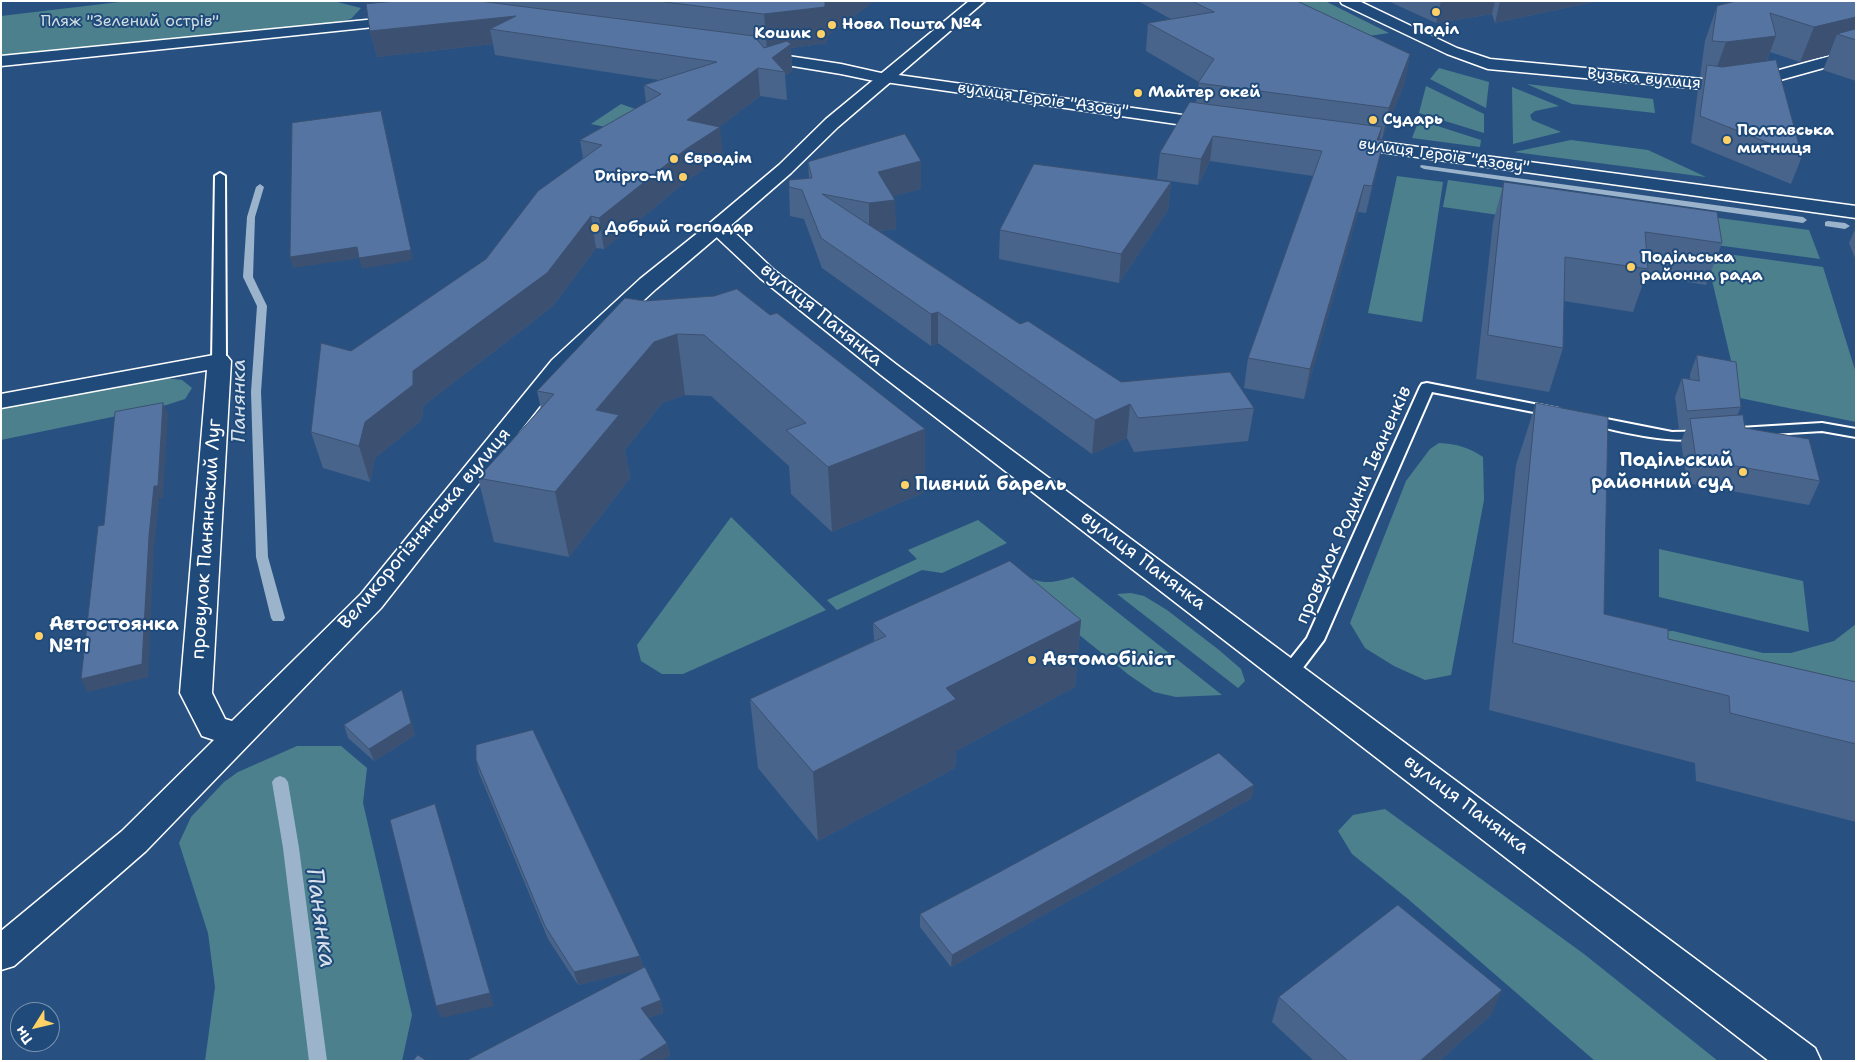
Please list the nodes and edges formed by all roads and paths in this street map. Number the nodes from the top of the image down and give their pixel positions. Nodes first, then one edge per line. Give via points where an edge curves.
1 (978, 1) edge
2 (1347, 1) edge
3 (422, 19) edge
4 (1856, 54) edge
5 (745, 55) edge
6 (1, 61) edge
7 (884, 78) junction
8 (1233, 127) edge
9 (1332, 140) edge
10 (220, 176) dead end
11 (1856, 212) edge
12 (716, 227) junction
13 (219, 362) junction
14 (1, 401) edge
15 (1856, 433) edge
16 (1290, 672) junction
17 (239, 735) junction
18 (1, 954) edge
19 (1802, 1061) edge

1 - 7 street
2 - 4 street, Вузька вулиця via 1452,51 1488,64 1713,85 1773,77
3 - 6 street
5 - 7 street, вулиця Героїв "Азову"
7 - 8 street, вулиця Героїв "Азову"
7 - 12 street
9 - 11 street, вулиця Героїв "Азову"
10 - 13 lane
12 - 16 street, вулиця Панянка via 820,317
12 - 17 street, Великорогізнянська вулиця via 560,365 371,601
13 - 14 street
13 - 17 street, провулок Панянський Луг via 196,693 213,728
15 - 16 lane, провулок Родини Іваненків via 1822,426 1672,436 1427,387 1315,640
16 - 19 street, вулиця Панянка
17 - 18 street, Великорогізнянська вулиця via 134,841

